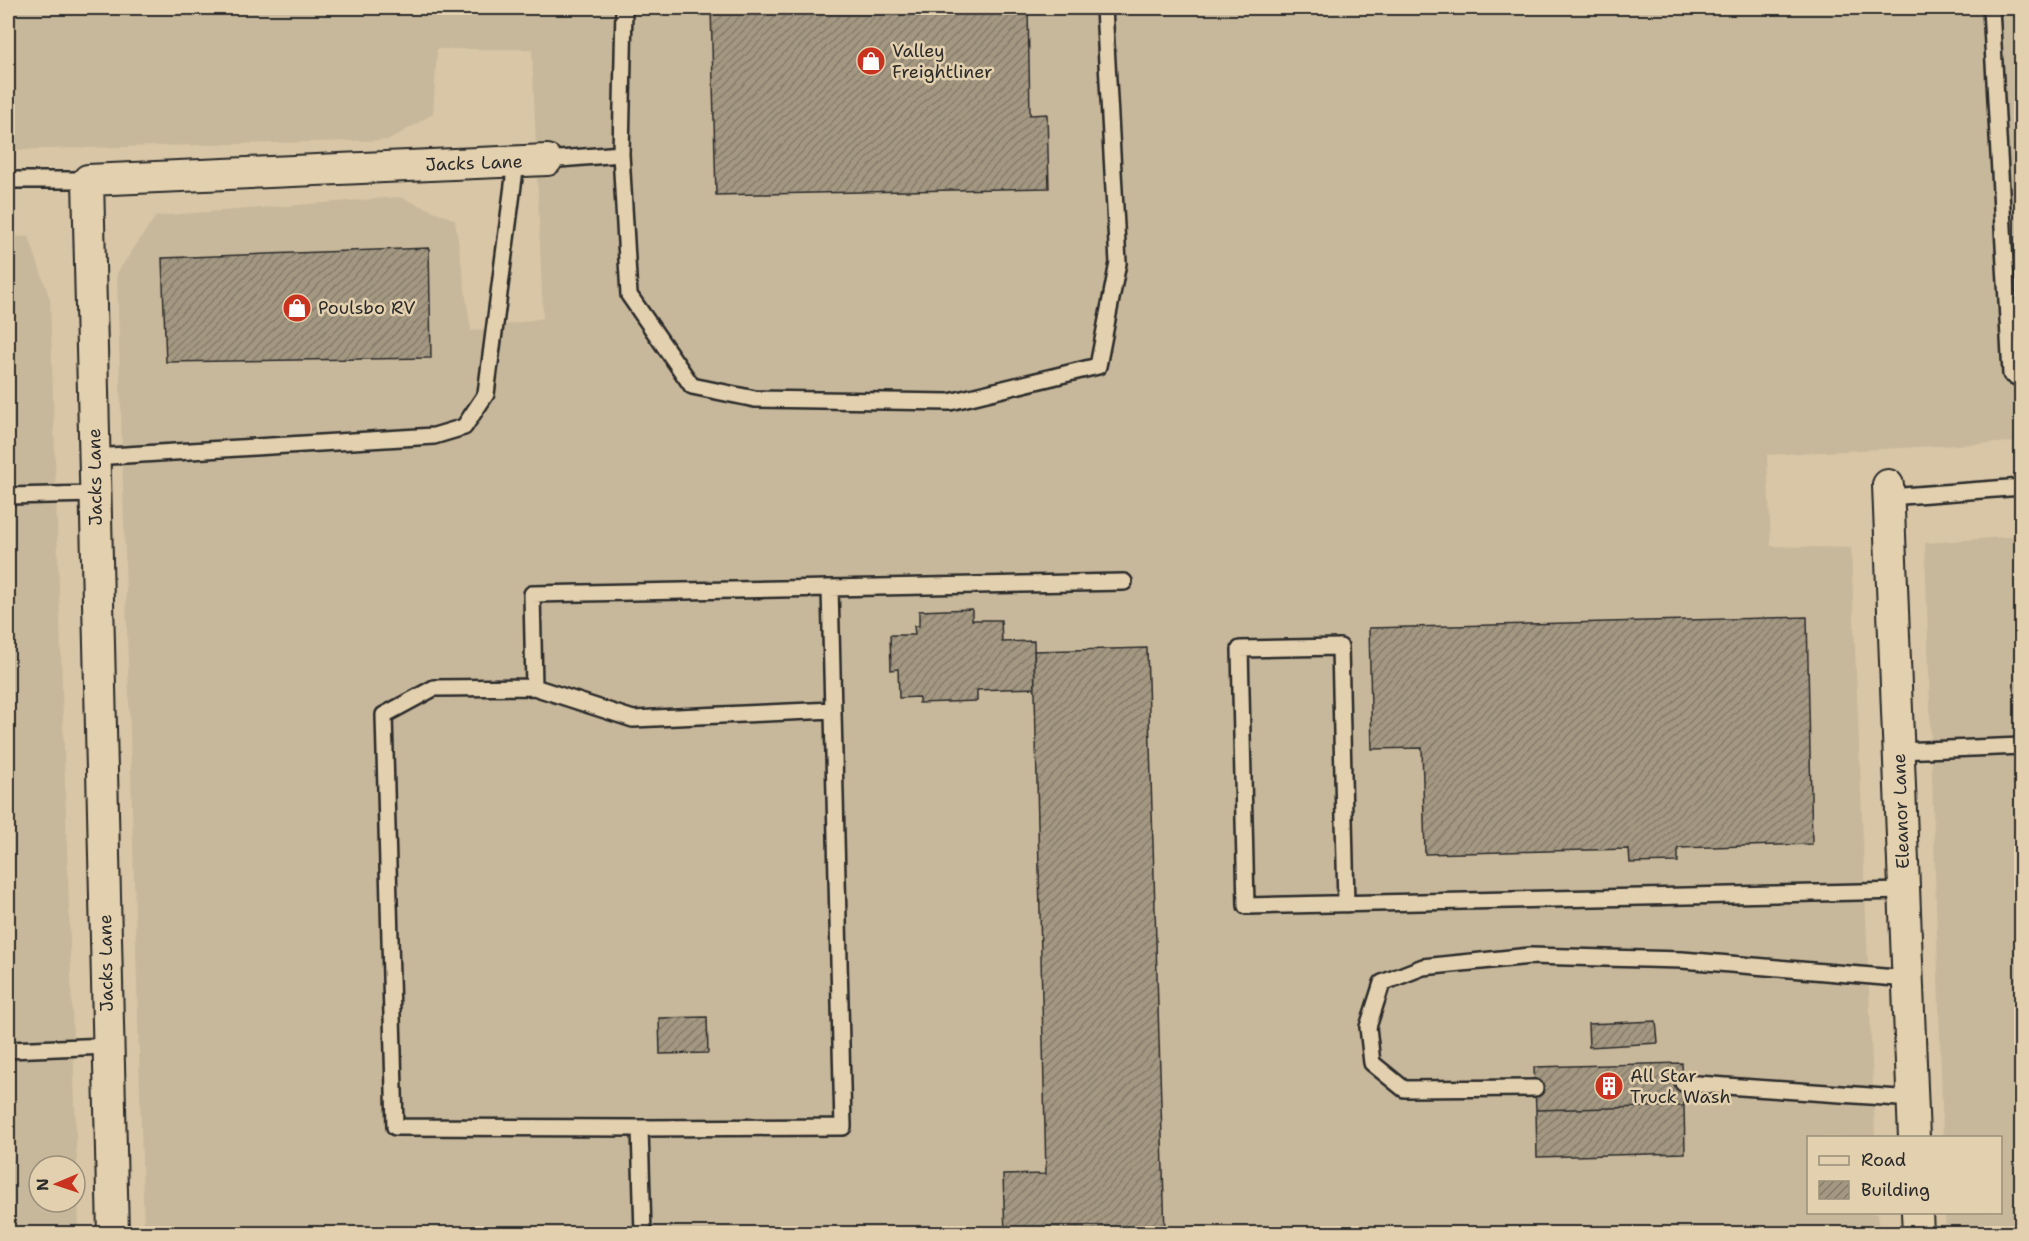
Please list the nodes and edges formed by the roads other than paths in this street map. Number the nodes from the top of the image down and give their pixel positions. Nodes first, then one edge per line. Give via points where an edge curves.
1 (624, 8) edge
2 (1104, 8) edge
3 (1991, 8) edge
4 (621, 154) junction
5 (547, 160) joint
6 (516, 162) junction
7 (8, 180) edge
8 (87, 180) junction
9 (2022, 380) edge
10 (94, 457) junction
11 (2022, 487) edge
12 (1888, 491) joint
13 (95, 494) junction
14 (8, 496) edge
15 (1124, 582) dead end
16 (830, 588) junction
17 (534, 687) junction
18 (833, 711) junction
19 (2022, 746) edge
20 (1899, 751) junction
21 (1904, 891) junction
22 (1346, 904) junction
23 (1908, 979) junction
24 (108, 1046) junction
25 (8, 1050) edge
26 (1683, 1083) dead end
27 (1535, 1088) dead end
28 (1913, 1099) junction
29 (640, 1128) junction
30 (1914, 1136) edge
31 (1917, 1214) edge
32 (113, 1233) edge
33 (643, 1233) edge
34 (1918, 1233) edge

1 - 4 lane
2 - 4 lane via 1118,263 1098,366 950,402 755,399 692,386 629,296
3 - 9 lane via 2011,374
4 - 5 lane
5 - 6 street, Jacks Lane
6 - 8 street, Jacks Lane
6 - 10 lane via 486,394 464,428 434,436
7 - 8 lane
8 - 10 street, Jacks Lane
10 - 13 street, Jacks Lane
11 - 12 lane
12 - 20 street, Eleanor Lane
13 - 14 lane
13 - 24 street, Jacks Lane
15 - 16 lane
16 - 17 lane via 532,594
16 - 18 lane
17 - 18 lane via 633,719
17 - 29 lane via 434,688 384,715 395,1127
18 - 29 lane via 843,1127
19 - 20 lane
20 - 21 street, Eleanor Lane
21 - 22 lane
21 - 23 street, Eleanor Lane
22 - 22 lane via 1246,906 1240,649 1340,646
23 - 27 lane via 1682,960 1530,956 1423,967 1382,983 1368,1027 1372,1063 1404,1089
23 - 28 street, Eleanor Lane
24 - 25 lane
24 - 32 street, Jacks Lane
26 - 28 lane
28 - 30 street, Eleanor Lane
29 - 33 lane
31 - 34 street

